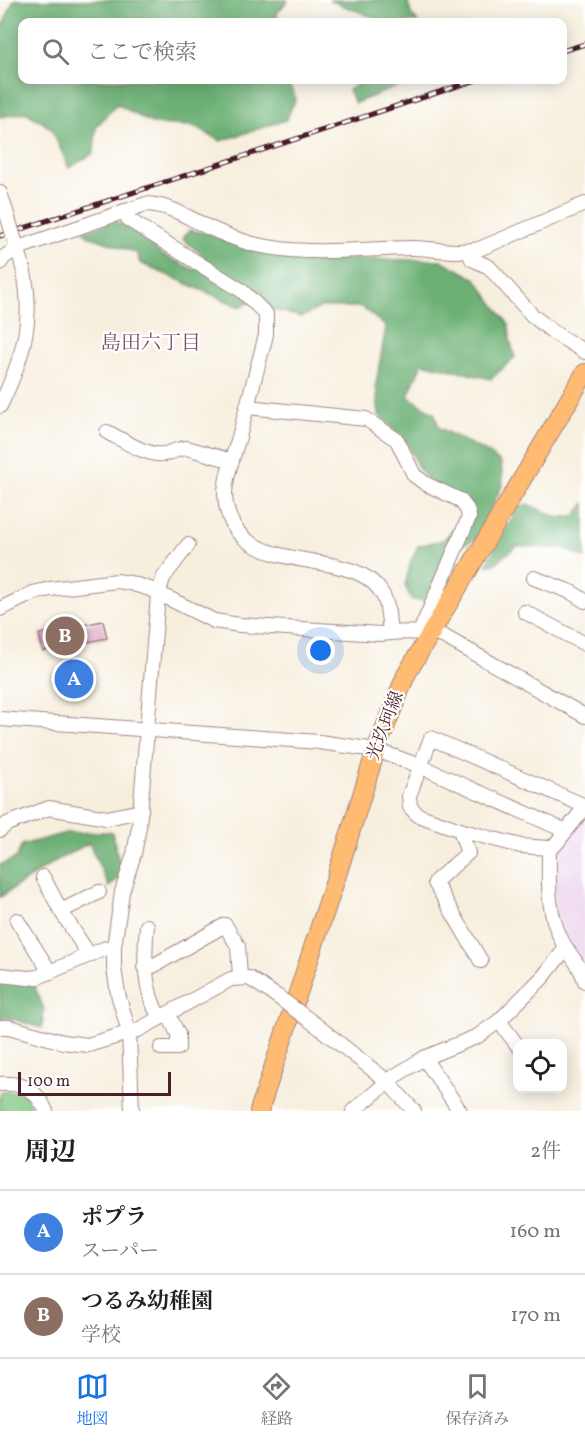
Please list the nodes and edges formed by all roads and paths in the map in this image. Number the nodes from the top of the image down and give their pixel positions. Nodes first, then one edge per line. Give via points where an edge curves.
1 (0, 193) edge
2 (585, 204) edge
3 (124, 211) junction
4 (16, 245) junction
5 (468, 251) junction
6 (0, 263) edge
7 (585, 352) edge
8 (585, 373) edge
9 (0, 406) edge
10 (247, 408) junction
11 (107, 432) dead end
12 (232, 461) junction
13 (188, 545) dead end
14 (534, 578) dead end
15 (158, 595) junction
16 (585, 601) edge
17 (0, 609) edge
18 (525, 612) dead end
19 (390, 633) junction
20 (424, 633) junction
21 (585, 644) edge
22 (585, 716) edge
23 (0, 719) edge
24 (146, 731) junction
25 (376, 750) junction
26 (420, 766) junction
27 (585, 806) edge
28 (141, 812) junction
29 (0, 830) edge
30 (463, 831) junction
31 (566, 831) junction
32 (549, 848) junction
33 (43, 877) dead end
34 (99, 892) dead end
35 (61, 911) junction
36 (17, 920) dead end
37 (147, 926) dead end
38 (114, 947) junction
39 (566, 948) junction
40 (89, 956) junction
41 (481, 961) dead end
42 (144, 967) junction
43 (50, 972) junction
44 (1, 973) edge
45 (240, 977) junction
46 (585, 981) edge
47 (164, 1016) junction
48 (499, 1021) junction
49 (0, 1027) edge
50 (129, 1032) junction
51 (513, 1039) edge
52 (161, 1048) dead end
53 (424, 1058) junction
54 (387, 1081) junction
55 (0, 1084) edge
56 (46, 1111) edge
57 (132, 1111) edge
58 (260, 1111) edge
59 (353, 1111) edge
60 (414, 1111) edge
61 (460, 1111) edge

1 - 4 street, bridge
2 - 5 street
3 - 4 street
3 - 5 street via 146,204 161,205 212,229 272,248
3 - 10 street via 129,220 241,290 266,314 266,335
4 - 6 street
4 - 9 street via 28,287 26,337
5 - 7 street via 472,259 489,267 532,315
8 - 20 main road, 光玖珂線 via 464,579
10 - 12 street
10 - 20 street via 366,419 397,440 414,475 459,500 467,509 469,517
11 - 12 street via 159,454 187,448
12 - 19 street via 225,492 231,523 240,537 270,552 353,570 368,577 387,606
13 - 15 street via 163,578
14 - 16 street
15 - 17 street via 130,583 104,582 33,593
15 - 19 street via 214,621
15 - 24 street
18 - 21 street
19 - 20 street
20 - 22 street via 443,636
20 - 25 main road, 光玖珂線
23 - 24 street
24 - 25 street via 342,744
24 - 28 street
25 - 26 street
25 - 58 main road, 光玖珂線
26 - 27 street via 431,738
26 - 30 street via 409,796 410,807 418,815
26 - 31 street
27 - 31 street
28 - 29 street via 108,818 49,808
28 - 38 street
30 - 32 street via 521,846
30 - 41 street via 468,853 435,883
31 - 32 street
32 - 39 street via 550,909
33 - 35 street
34 - 35 street
35 - 40 street
36 - 43 street
37 - 42 street
38 - 40 street
38 - 50 street via 118,994
39 - 46 street
39 - 48 street
40 - 43 street
42 - 45 street via 153,966 225,925 238,946
42 - 47 street via 156,1011
43 - 44 street via 28,978
45 - 47 street
45 - 54 street, bridge via 249,978 278,997
47 - 50 street
47 - 52 street via 178,1034 178,1048
48 - 51 street
48 - 53 street via 478,1036
49 - 50 street via 88,1045
50 - 57 street
53 - 54 street
53 - 61 street
54 - 59 street
54 - 60 street
55 - 56 street via 21,1085 34,1091

